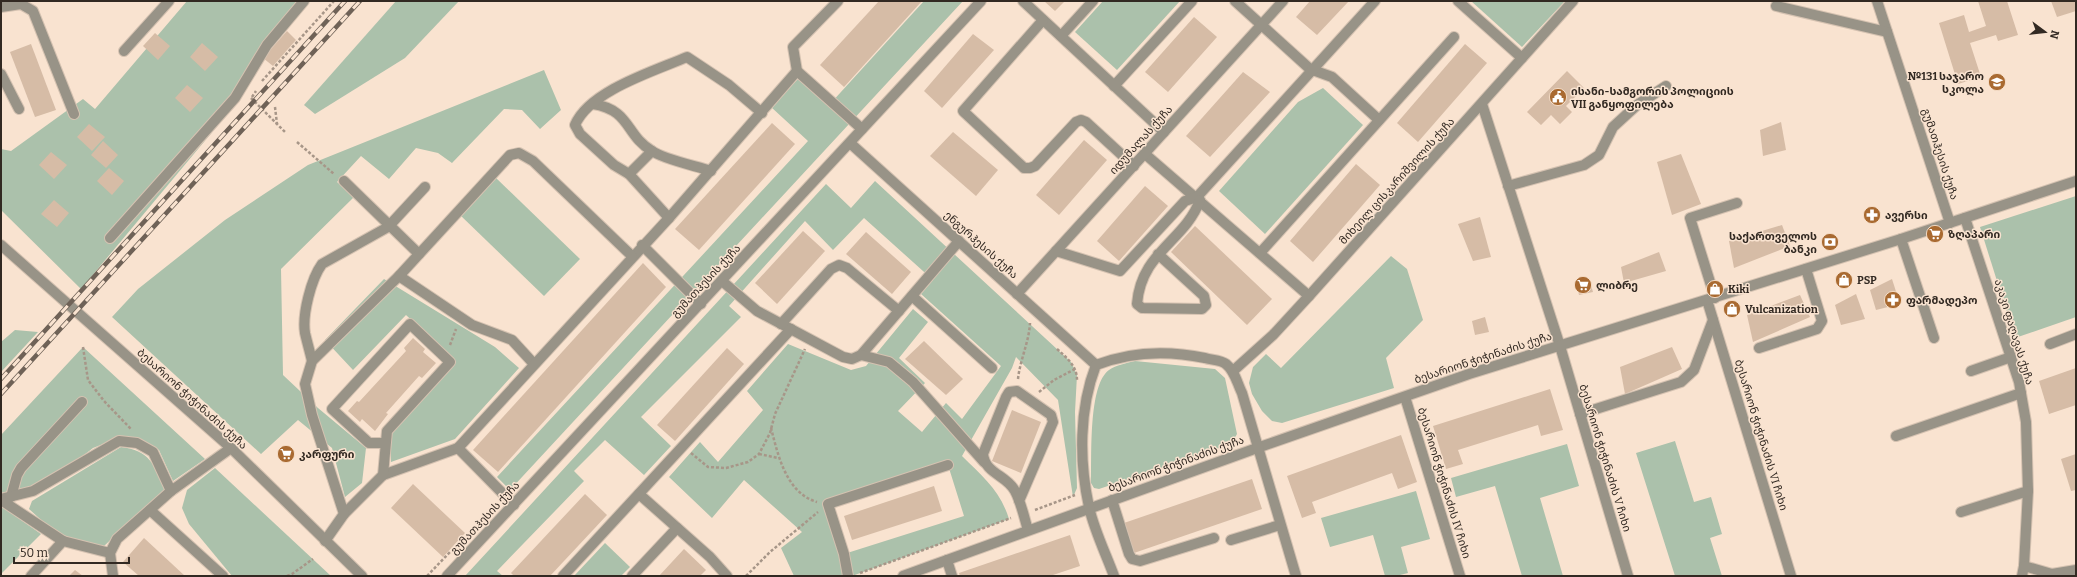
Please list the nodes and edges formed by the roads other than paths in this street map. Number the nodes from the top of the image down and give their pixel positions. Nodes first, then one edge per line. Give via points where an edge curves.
1 (170, 1) edge
2 (304, 1) edge
3 (838, 1) edge
4 (981, 1) edge
5 (1023, 1) edge
6 (1093, 1) edge
7 (1192, 1) edge
8 (1235, 1) edge
9 (1283, 1) edge
10 (1374, 1) edge
11 (1458, 1) edge
12 (1573, 1) edge
13 (1877, 1) edge
14 (1776, 6) dead end
15 (1, 7) edge
16 (1043, 20) junction
17 (1262, 25) junction
18 (1887, 32) junction
19 (1061, 36) junction
20 (1454, 37) dead end
21 (124, 51) dead end
22 (1522, 58) junction
23 (1312, 70) junction
24 (797, 71) junction
25 (1, 74) edge
26 (1114, 86) junction
27 (1666, 86) dead end
28 (593, 104) junction
29 (1482, 104) junction
30 (19, 108) dead end
31 (762, 113) junction
32 (74, 114) dead end
33 (1379, 120) junction
34 (862, 129) junction
35 (1164, 132) junction
36 (850, 143) junction
37 (652, 151) junction
38 (1145, 154) junction
39 (1134, 166) junction
40 (711, 171) junction
41 (629, 174) junction
42 (2076, 181) edge
43 (344, 182) road end
44 (1508, 186) junction
45 (425, 187) dead end
46 (1198, 199) junction
47 (1737, 203) dead end
48 (669, 218) junction
49 (1965, 218) junction
50 (1950, 223) junction
51 (389, 225) junction
52 (110, 238) dead end
53 (1901, 239) junction
54 (959, 241) junction
55 (1, 245) edge
56 (642, 245) junction
57 (1056, 251) junction
58 (1260, 253) junction
59 (419, 254) junction
60 (1158, 254) junction
61 (632, 256) junction
62 (1806, 269) junction
63 (399, 276) junction
64 (722, 281) junction
65 (1017, 294) junction
66 (912, 296) junction
67 (1309, 296) junction
68 (1711, 299) junction
69 (701, 304) junction
70 (899, 311) junction
71 (1713, 320) junction
72 (781, 324) junction
73 (791, 329) junction
74 (2076, 334) edge
75 (1934, 338) dead end
76 (2050, 344) dead end
77 (1560, 346) junction
78 (1759, 348) dead end
79 (861, 355) junction
80 (2010, 357) junction
81 (312, 361) junction
82 (534, 364) junction
83 (1096, 365) junction
84 (992, 368) dead end
85 (1233, 371) junction
86 (1971, 371) dead end
87 (2021, 393) junction
88 (1405, 397) junction
89 (82, 402) dead end
90 (1580, 414) junction
91 (1896, 436) dead end
92 (386, 443) junction
93 (231, 448) junction
94 (458, 448) junction
95 (1257, 448) junction
96 (984, 462) junction
97 (948, 465) dead end
98 (383, 475) junction
99 (171, 491) junction
100 (2028, 491) junction
101 (639, 494) junction
102 (4, 499) edge
103 (1112, 500) junction
104 (1018, 501) junction
105 (514, 505) junction
106 (1089, 508) junction
107 (150, 510) junction
108 (1961, 512) dead end
109 (344, 514) junction
110 (1280, 525) junction
111 (677, 528) junction
112 (1028, 530) junction
113 (1214, 538) dead end
114 (325, 540) junction
115 (1231, 540) dead end
116 (63, 541) junction
117 (110, 553) junction
118 (946, 560) junction
119 (2076, 570) edge
120 (2023, 571) edge
121 (31, 576) edge
122 (112, 576) edge
123 (223, 576) edge
124 (362, 576) edge
125 (447, 576) edge
126 (563, 576) edge
127 (632, 576) edge
128 (727, 576) edge
129 (848, 576) edge
130 (903, 576) edge
131 (952, 576) edge
132 (1114, 576) edge
133 (1296, 576) edge
134 (1460, 576) edge
135 (1628, 576) edge
136 (1791, 576) edge

1 - 21 street
2 - 52 street via 267,45 235,98
3 - 24 street via 793,47
4 - 34 street, გუმათჰესის ქუჩა
5 - 16 street
6 - 19 street
7 - 26 street
8 - 17 street
9 - 17 street, იდუმალას ქუჩა
10 - 23 street
11 - 22 street
12 - 22 street, მიხეილ ცისკარიშვილის ქუჩა
13 - 18 street, გუმათჰესის ქუჩა
14 - 18 street
15 - 32 street via 21,4 33,11
16 - 19 street
16 - 39 street via 963,111 1024,168 1035,166 1076,122 1081,120
17 - 23 street
17 - 35 street, იდუმალას ქუჩა
18 - 50 street, გუმათჰესის ქუჩა
19 - 26 street
20 - 33 street
22 - 29 street, მიხეილ ცისკარიშვილის ქუჩა
23 - 33 street via 1332,77
23 - 46 street
24 - 31 street
24 - 34 street
25 - 30 street
26 - 35 street
27 - 44 street via 1637,105 1613,127 1599,155 1584,165
28 - 31 street via 608,92 686,57 729,85
28 - 37 street via 607,106 620,114
28 - 41 street via 579,116 576,125 580,134 614,165
29 - 44 street, ბესარიონ ჭიჭინაძის V ჩიხი
29 - 67 street, მიხეილ ცისკარიშვილის ქუჩა
31 - 40 street
33 - 58 street
34 - 36 street, გუმათჰესის ქუჩა
35 - 38 street, იდუმალას ქუჩა
36 - 54 street, ენგურჰესის ქუჩა
36 - 64 street, გუმათჰესის ქუჩა
37 - 40 street
37 - 41 street
38 - 39 street, იდუმალას ქუჩა
38 - 46 street
39 - 57 street, იდუმალას ქუჩა
40 - 48 street
41 - 48 street
42 - 49 street, ბესარიონ ჭიჭინაძის ქუჩა
43 - 51 street
44 - 77 street, ბესარიონ ჭიჭინაძის V ჩიხი
45 - 51 street
46 - 57 street via 1185,200 1120,271
46 - 58 street
46 - 60 street via 1195,212
47 - 68 street, ბესარიონ ჭიჭინაძის VI ჩიხი via 1690,218
48 - 56 street
49 - 50 street, ბესარიონ ჭიჭინაძის ქუჩა
49 - 80 street, აკაკი ფაღავას ქუჩა
50 - 53 street, ბესარიონ ჭიჭინაძის ქუჩა
51 - 59 street
51 - 81 street via 322,264 316,271 305,312 305,332
53 - 62 street, ბესარიონ ჭიჭინაძის ქუჩა
53 - 75 street
54 - 65 street, ენგურჰესის ქუჩა
54 - 66 street
55 - 93 street, ბესარიონ ჭიჭინაძის ქუჩა
56 - 61 street
56 - 69 street
57 - 65 street, იდუმალას ქუჩა
58 - 67 street
59 - 61 street via 510,155 519,153 533,161
59 - 63 street
60 - 60 street via 1138,287 1137,304 1142,308 1202,309 1206,305 1204,296
61 - 82 street
62 - 68 street, ბესარიონ ჭიჭინაძის ქუჩა
62 - 78 street via 1822,321 1817,329
63 - 81 street
63 - 82 street via 472,325 512,340
64 - 69 street, გუმათჰესის ქუჩა
64 - 72 street via 756,311
65 - 83 street, ენგურჰესის ქუჩა
66 - 70 street
66 - 84 street
67 - 85 street, მიხეილ ცისკარიშვილის ქუჩა via 1273,335
68 - 71 street, ბესარიონ ჭიჭინაძის VI ჩიხი
68 - 77 street, ბესარიონ ჭიჭინაძის ქუჩა
69 - 105 street, გუმათჰესის ქუჩა
70 - 72 street via 847,268 839,265 830,269
70 - 79 street
71 - 90 street via 1694,370 1682,382
71 - 136 street, ბესარიონ ჭიჭინაძის VI ჩიხი
72 - 73 street
73 - 79 street via 843,357 852,359
73 - 101 street
74 - 76 street
77 - 88 street, ბესარიონ ჭიჭინაძის ქუჩა
77 - 90 street, ბესარიონ ჭიჭინაძის V ჩიხი
79 - 96 street via 889,362 913,382
80 - 86 street
80 - 87 street, აკაკი ფაღავას ქუჩა
81 - 109 street via 306,384 312,415
82 - 94 street
83 - 85 street via 1115,357 1165,352 1224,362
83 - 106 street via 1088,385 1083,420 1083,454
85 - 95 street
87 - 91 street
87 - 100 street, აკაკი ფაღავას ქუჩა via 2026,422
88 - 95 street, ბესარიონ ჭიჭინაძის ქუჩა
88 - 134 street, ბესარიონ ჭიჭინაძის IV ჩიხი
89 - 102 street via 21,468
90 - 135 street, ბესარიონ ჭიჭინაძის V ჩიხი
92 - 92 street via 387,431 450,362 410,324 332,409 369,443
92 - 98 street
93 - 99 street
93 - 114 street, ბესარიონ ჭიჭინაძის ქუჩა
94 - 98 street
94 - 105 street
95 - 103 street, ბესარიონ ჭიჭინაძის ქუჩა
95 - 110 street
96 - 104 street via 1009,483 1015,490
96 - 104 street via 983,454 1009,392 1017,391 1051,415 1053,422
97 - 129 street via 828,504 844,554
98 - 109 street
99 - 102 street via 153,452 137,443 119,441 44,486
99 - 107 street
100 - 108 street
100 - 120 street, აკაკი ფაღავას ქუჩა
101 - 111 street
101 - 126 street
102 - 116 street
103 - 106 street, ბესარიონ ჭიჭინაძის ქუჩა
103 - 113 street via 1132,559 1140,561
104 - 112 street
105 - 125 street, გუმათჰესის ქუჩა
106 - 112 street, ბესარიონ ჭიჭინაძის ქუჩა
106 - 132 street
107 - 117 street via 117,539
107 - 123 street
109 - 114 street
110 - 115 street
110 - 133 street
111 - 127 street
111 - 128 street
112 - 118 street, ბესარიონ ჭიჭინაძის ქუჩა
114 - 124 street, ბესარიონ ჭიჭინაძის ქუჩა
116 - 117 street
116 - 121 street
117 - 122 street
118 - 130 street, ბესარიონ ჭიჭინაძის ქუჩა
118 - 131 street
119 - 120 street via 2052,574

